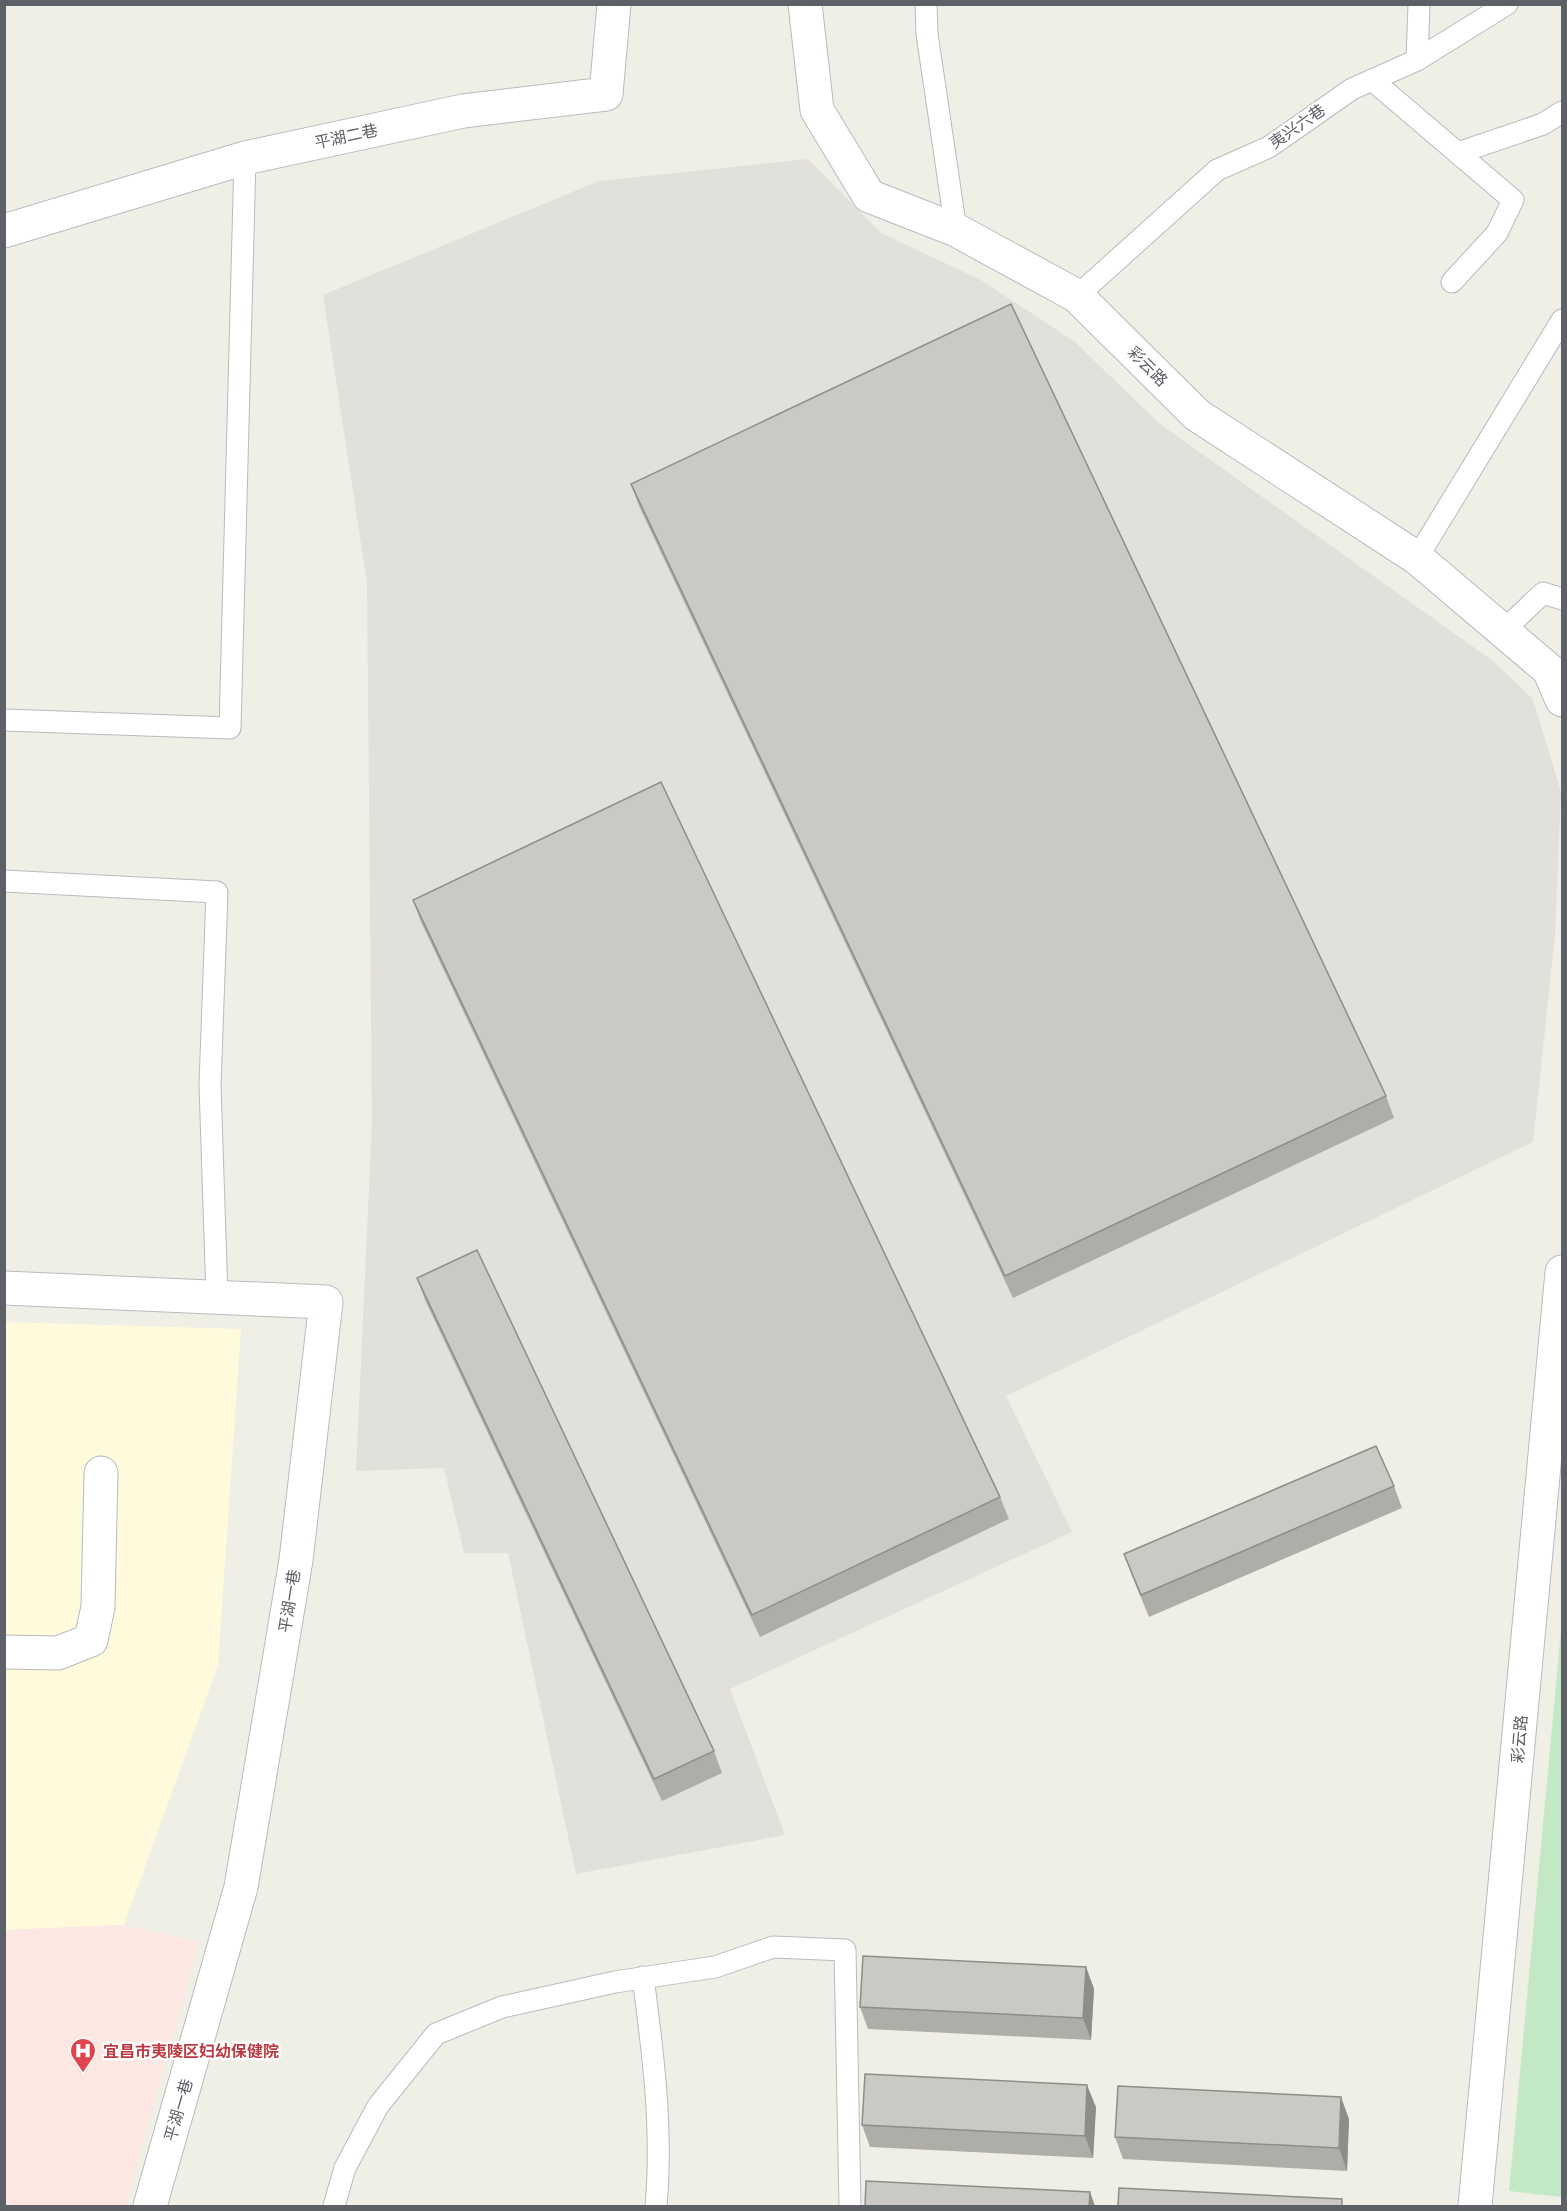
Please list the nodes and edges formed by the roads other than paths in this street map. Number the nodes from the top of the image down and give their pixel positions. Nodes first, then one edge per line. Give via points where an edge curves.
1 (614, 4) edge
2 (805, 4) edge
3 (926, 4) edge
4 (1419, 4) edge
5 (1507, 4) edge
6 (1417, 60) junction
7 (1372, 80) junction
8 (1563, 112) edge
9 (1458, 153) junction
10 (245, 158) junction
11 (956, 230) junction
12 (4, 231) edge
13 (1452, 282) dead end
14 (1077, 296) junction
15 (1563, 320) edge
16 (1417, 558) junction
17 (1563, 599) edge
18 (1503, 631) junction
19 (1563, 700) edge
20 (4, 720) edge
21 (4, 881) edge
22 (1563, 1272) edge
23 (4, 1288) edge
24 (217, 1297) junction
25 (101, 1473) dead end
26 (4, 1652) edge
27 (643, 1977) junction
28 (150, 2206) edge
29 (334, 2206) edge
30 (656, 2206) edge
31 (850, 2206) edge
32 (1475, 2206) edge

1 - 10 street, 平湖二巷 via 606,94 463,111
2 - 11 street, 彩云路 via 817,110 869,196
3 - 11 lane
4 - 6 lane
5 - 6 lane, 夷兴六巷
6 - 7 lane, 夷兴六巷
7 - 9 lane
7 - 14 lane, 夷兴六巷 via 1352,89 1269,147 1217,170
8 - 9 lane via 1543,124
9 - 13 lane via 1513,200 1497,233
10 - 12 street, 平湖二巷
10 - 20 lane via 230,728
11 - 14 street, 彩云路
14 - 16 street, 彩云路 via 1197,415
15 - 16 lane
16 - 18 street, 彩云路
17 - 18 lane via 1543,593
18 - 19 street, 彩云路 via 1549,670
21 - 24 lane via 217,892 210,1084
22 - 32 street, 彩云路
23 - 24 street, 平湖一巷
24 - 28 street, 平湖一巷 via 326,1302 296,1560 241,1887
25 - 26 street via 98,1607 91,1640 58,1653
27 - 29 lane via 502,2007 436,2034 378,2106 345,2168
27 - 30 lane via 655,2069 660,2167
27 - 31 lane via 714,1967 773,1947 845,1950

